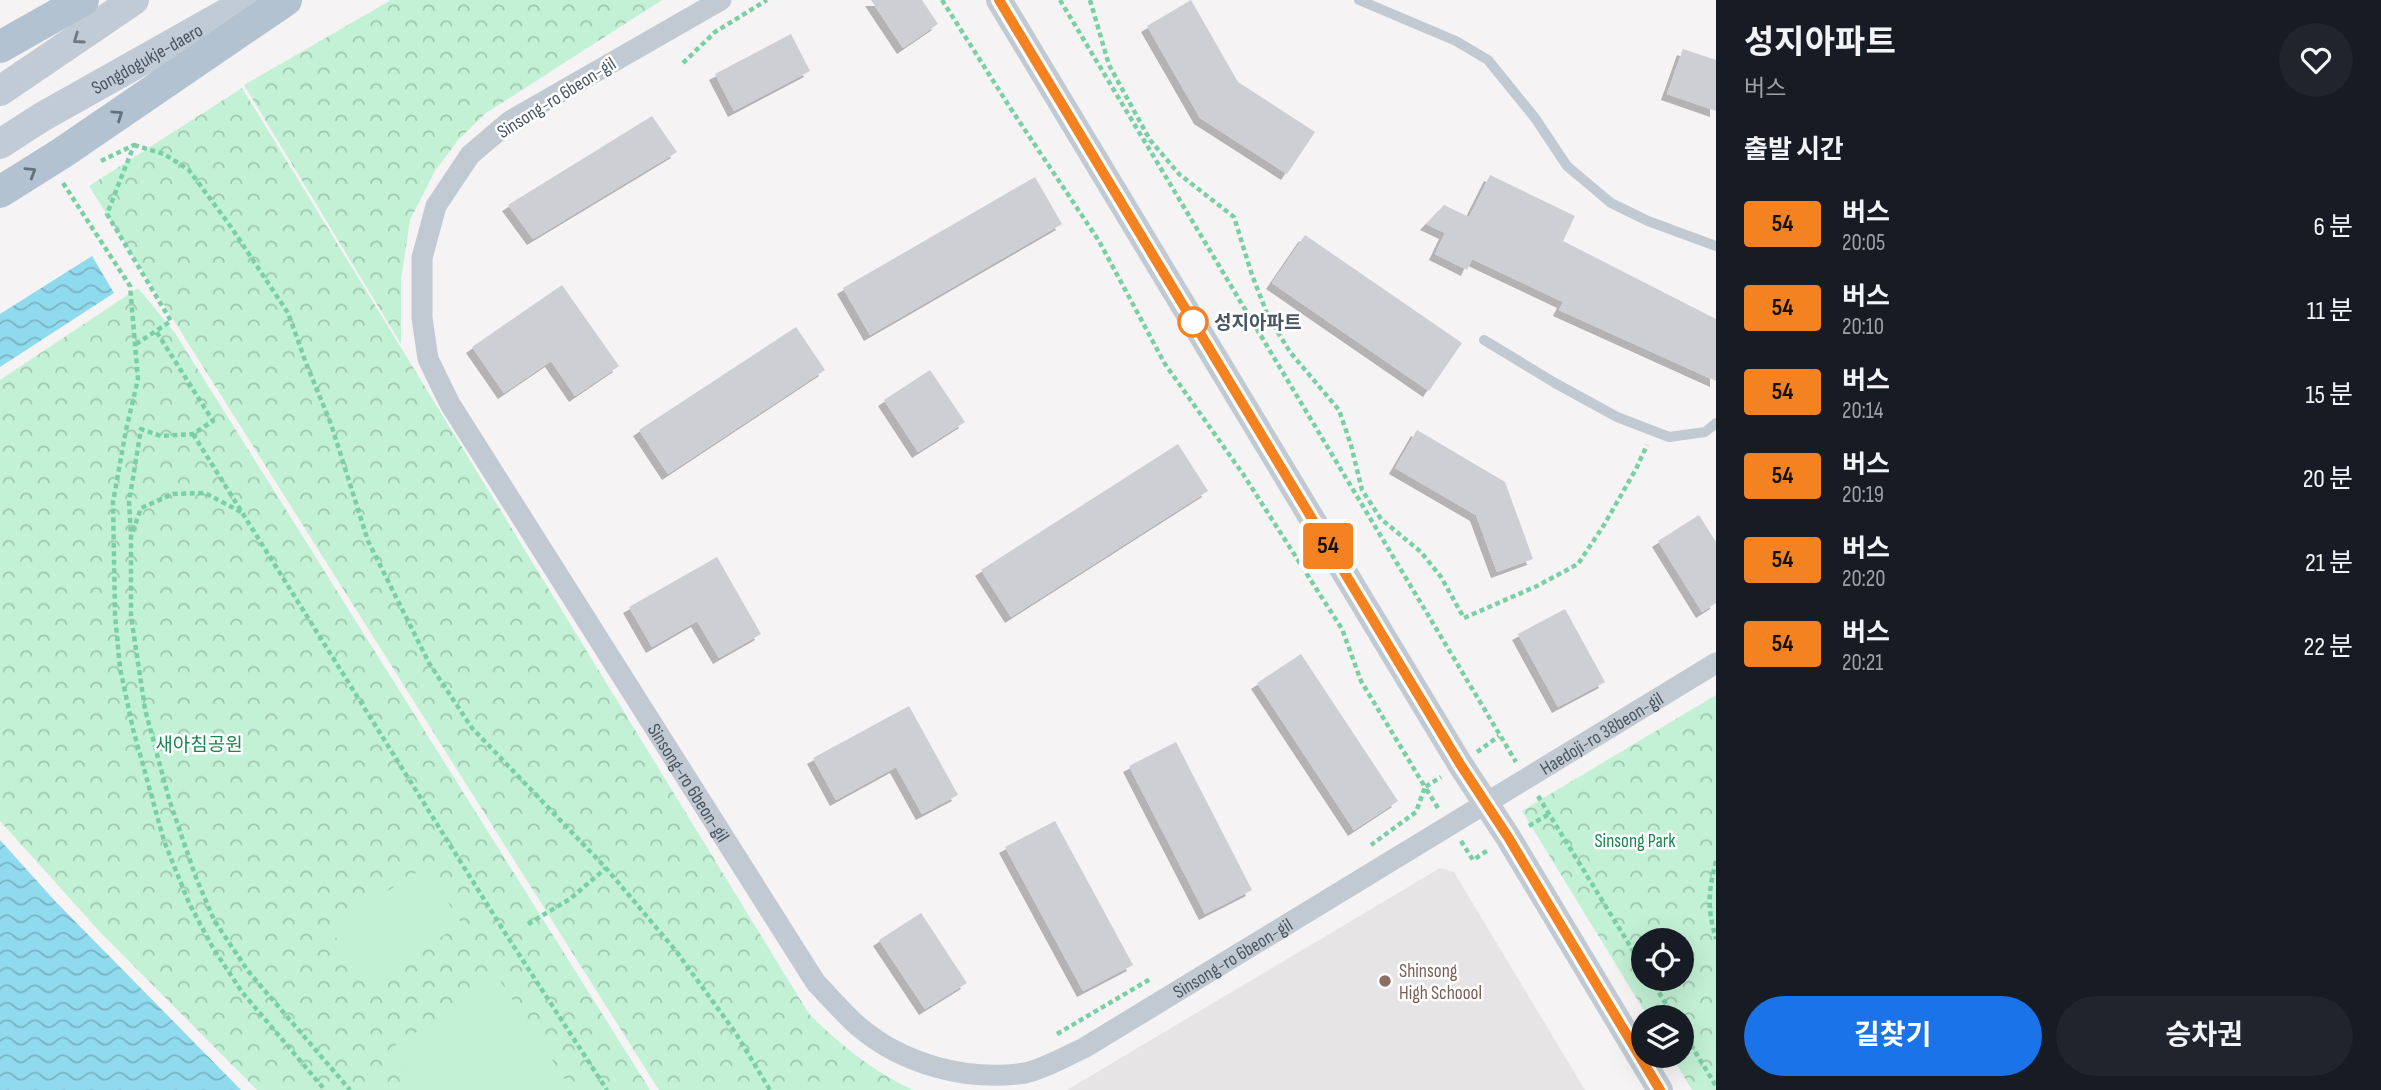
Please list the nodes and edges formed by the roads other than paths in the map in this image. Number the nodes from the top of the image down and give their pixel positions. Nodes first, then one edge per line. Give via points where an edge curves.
1 (83, 0) edge
2 (134, 0) edge
3 (250, 0) edge
4 (286, 0) edge
5 (721, 0) edge
6 (999, 0) edge
7 (1359, 0) edge
8 (0, 47) edge
9 (9, 86) edge
10 (0, 144) edge
11 (0, 192) edge
12 (1716, 246) edge
13 (1484, 340) dead end
14 (1716, 423) edge
15 (1716, 663) edge
16 (1485, 803) junction
17 (1660, 1090) edge

1 - 8 main road
2 -> 9 main road
3 - 10 main road, Songdogukje-daero
11 -> 4 main road via 60,164
5 - 16 street, Sinsong-ro 6beon-gil via 510,121 470,155 436,206 422,258 422,318 428,359 450,404 816,983 859,1027 900,1054 979,1076 1027,1073 1084,1048
6 - 16 street
7 - 12 lane via 1456,41 1488,60 1567,166 1611,203
13 - 14 lane via 1596,406 1669,437 1705,432
15 - 16 street, Haedoji-ro 38beon-gil
16 - 17 street

